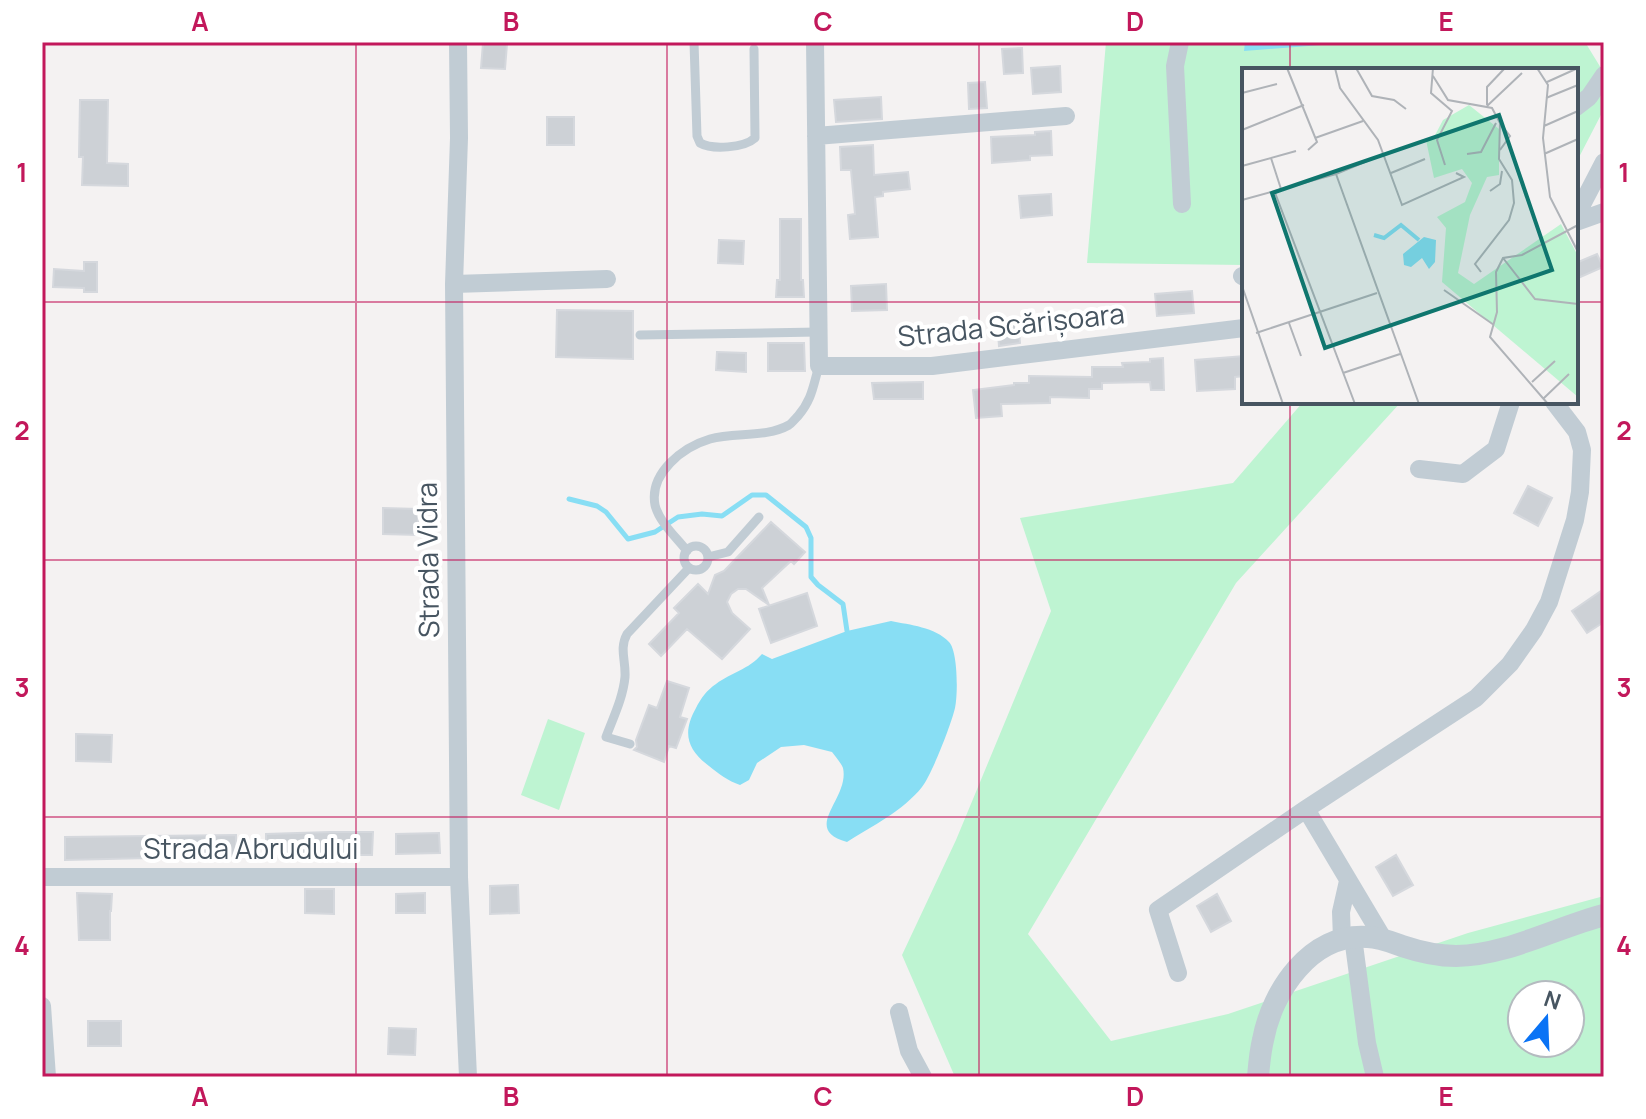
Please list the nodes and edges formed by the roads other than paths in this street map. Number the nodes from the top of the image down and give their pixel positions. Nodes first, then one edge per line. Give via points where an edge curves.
1 (458, 42) edge
2 (694, 42) edge
3 (815, 42) edge
4 (1180, 42) edge
5 (754, 49) dead end
6 (1604, 75) edge
7 (1578, 105) edge
8 (1066, 116) dead end
9 (816, 136) junction
10 (1604, 162) edge
11 (1182, 204) dead end
12 (1578, 212) edge
13 (1604, 212) edge
14 (1578, 221) edge
15 (607, 279) dead end
16 (454, 284) junction
17 (1242, 328) edge
18 (818, 332) junction
19 (640, 335) dead end
20 (819, 366) junction
21 (1510, 404) edge
22 (1556, 404) edge
23 (1419, 469) dead end
24 (759, 517) dead end
25 (687, 551) junction
26 (708, 557) junction
27 (689, 568) junction
28 (630, 744) dead end
29 (1306, 809) junction
30 (42, 877) edge
31 (459, 877) junction
32 (1348, 881) junction
33 (1604, 915) edge
34 (1347, 938) junction
35 (1384, 940) junction
36 (1178, 973) dead end
37 (42, 1006) edge
38 (899, 1012) dead end
39 (47, 1077) edge
40 (468, 1077) edge
41 (923, 1077) edge
42 (1258, 1077) edge
43 (1375, 1077) edge

1 - 16 street, Strada Vidra
2 - 5 lane via 697,136 706,146 742,145 755,138
3 - 9 street
4 - 11 street via 1175,66
6 - 7 street
8 - 9 street
9 - 18 street
10 - 12 street
13 - 14 street
15 - 16 street
16 - 31 street, Strada Vidra
17 - 20 street, Strada Scărișoara via 932,366
18 - 19 lane
18 - 20 street
20 - 25 lane via 808,404 790,425 711,439 682,452 663,471 655,505
21 - 23 street via 1496,449 1463,474
22 - 29 street via 1577,432 1582,450 1580,492 1549,602 1534,630 1476,698
24 - 26 lane via 728,552
25 - 26 lane via 700,547
25 - 27 lane
26 - 27 lane via 700,569
27 - 28 lane via 623,641 625,675 606,737
29 - 32 street
29 - 36 street via 1158,910
30 - 31 street, Strada Abrudului
31 - 40 street, Strada Vidra
32 - 34 street via 1341,912
32 - 35 street
33 - 35 street via 1480,954 1434,955
34 - 35 street
34 - 42 street via 1310,956 1288,981 1268,1023
34 - 43 street
37 - 39 street
38 - 41 street via 909,1051

